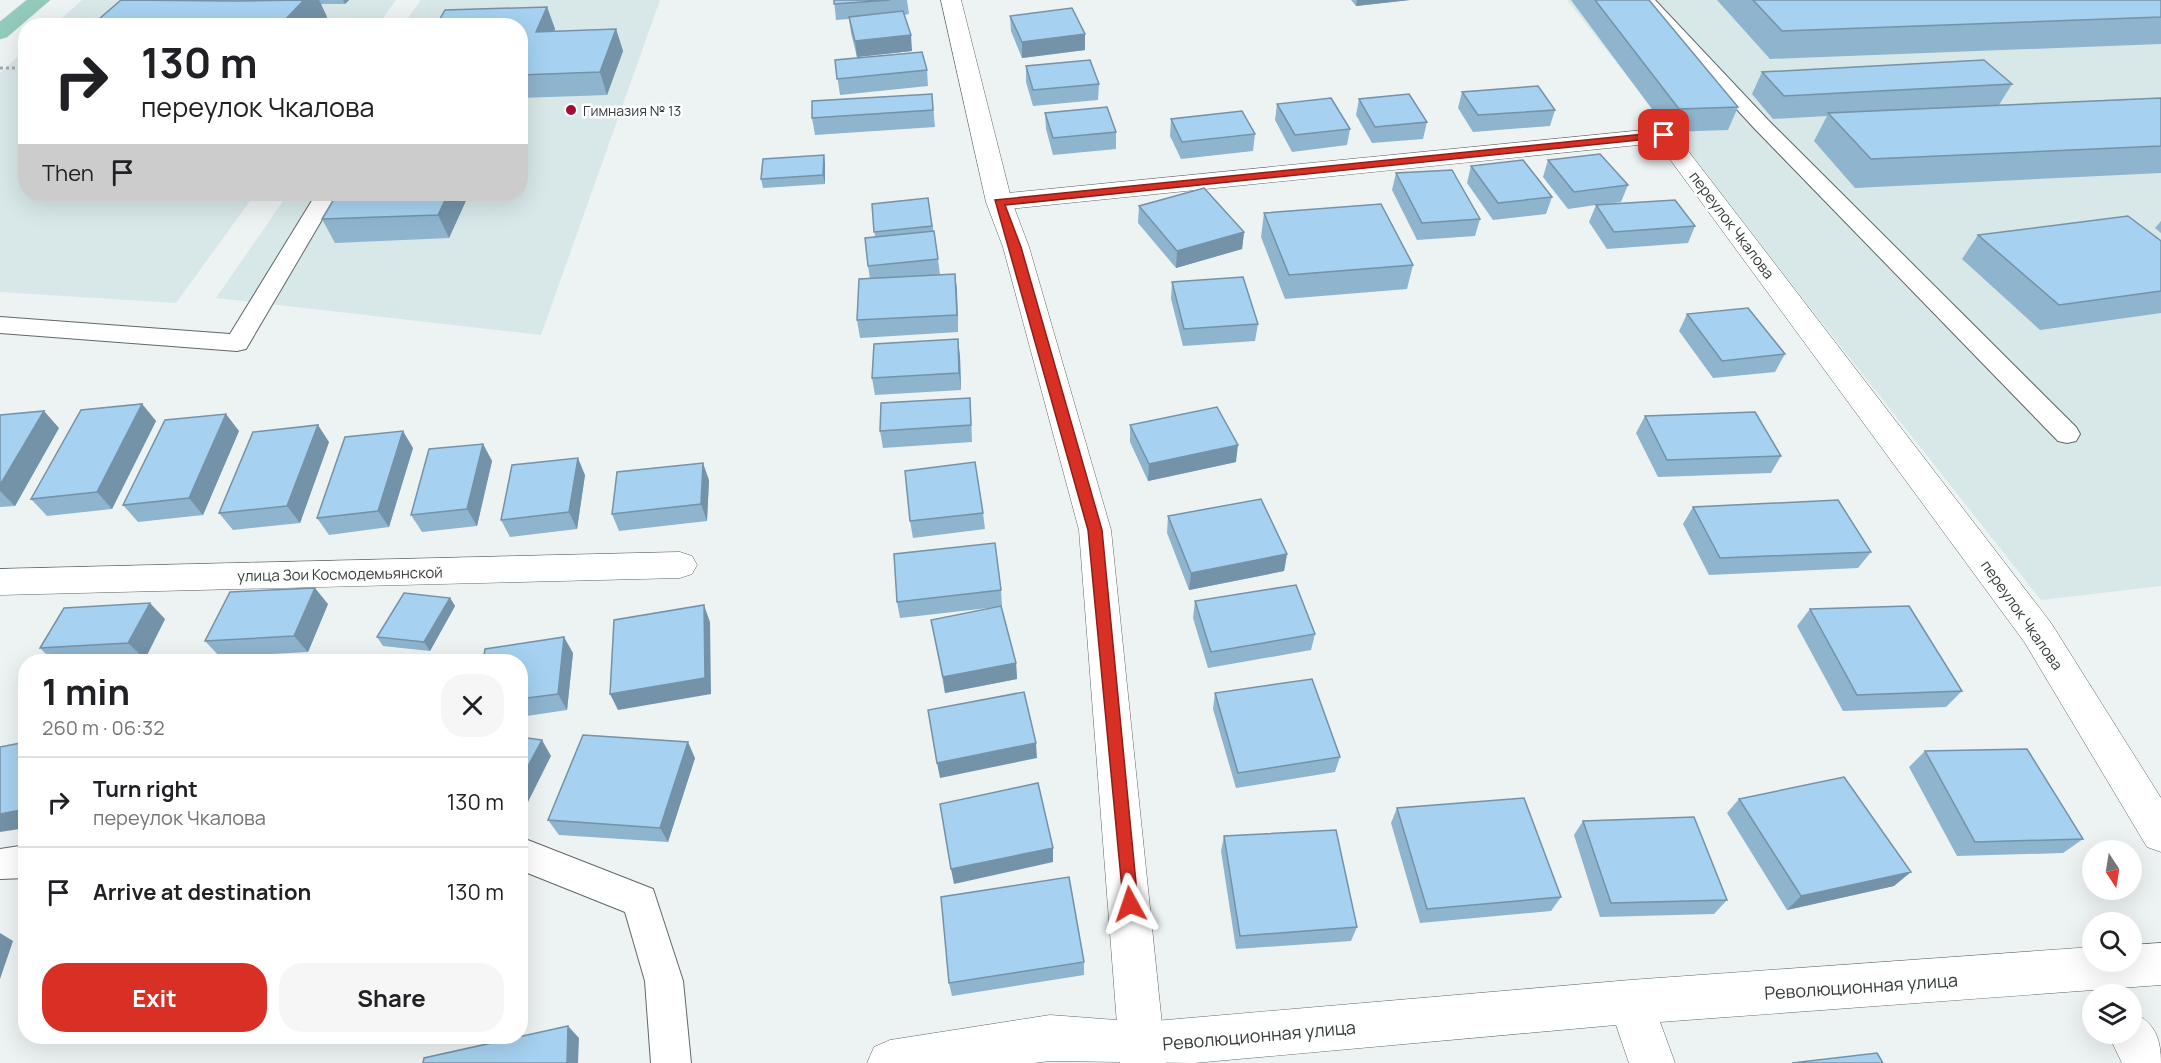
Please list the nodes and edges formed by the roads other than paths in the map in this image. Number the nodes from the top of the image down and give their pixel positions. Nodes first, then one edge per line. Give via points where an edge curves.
1 (40, 0) edge
2 (951, 0) edge
3 (1645, 0) edge
4 (18, 18) edge
5 (18, 18) edge
6 (0, 33) edge
7 (322, 201) edge
8 (999, 202) junction
9 (0, 325) edge
10 (2067, 435) dead end
11 (680, 565) dead end
12 (0, 582) edge
13 (2161, 834) edge
14 (528, 856) edge
15 (2161, 964) edge
16 (2100, 983) edge
17 (1630, 1002) junction
18 (2136, 1044) edge
19 (1143, 1054) edge
20 (671, 1063) edge
21 (890, 1063) edge
22 (1652, 1063) edge
23 (2148, 1063) edge

1 - 5 main road
2 - 8 street
3 - 10 lane via 1761,124
4 - 6 main road
7 - 9 lane via 237,343
8 - 13 street, переулок Чкалова via 1664,135 2038,633
8 - 19 street via 1016,247 1095,530
11 - 12 street, улица Зои Космодемьянской
14 - 20 lane via 640,901 664,981
15 - 16 street, Революционная улица
16 - 17 street, Революционная улица
17 - 19 street, Революционная улица
17 - 22 street
18 - 23 street
19 - 21 street, Революционная улица via 1050,1038

